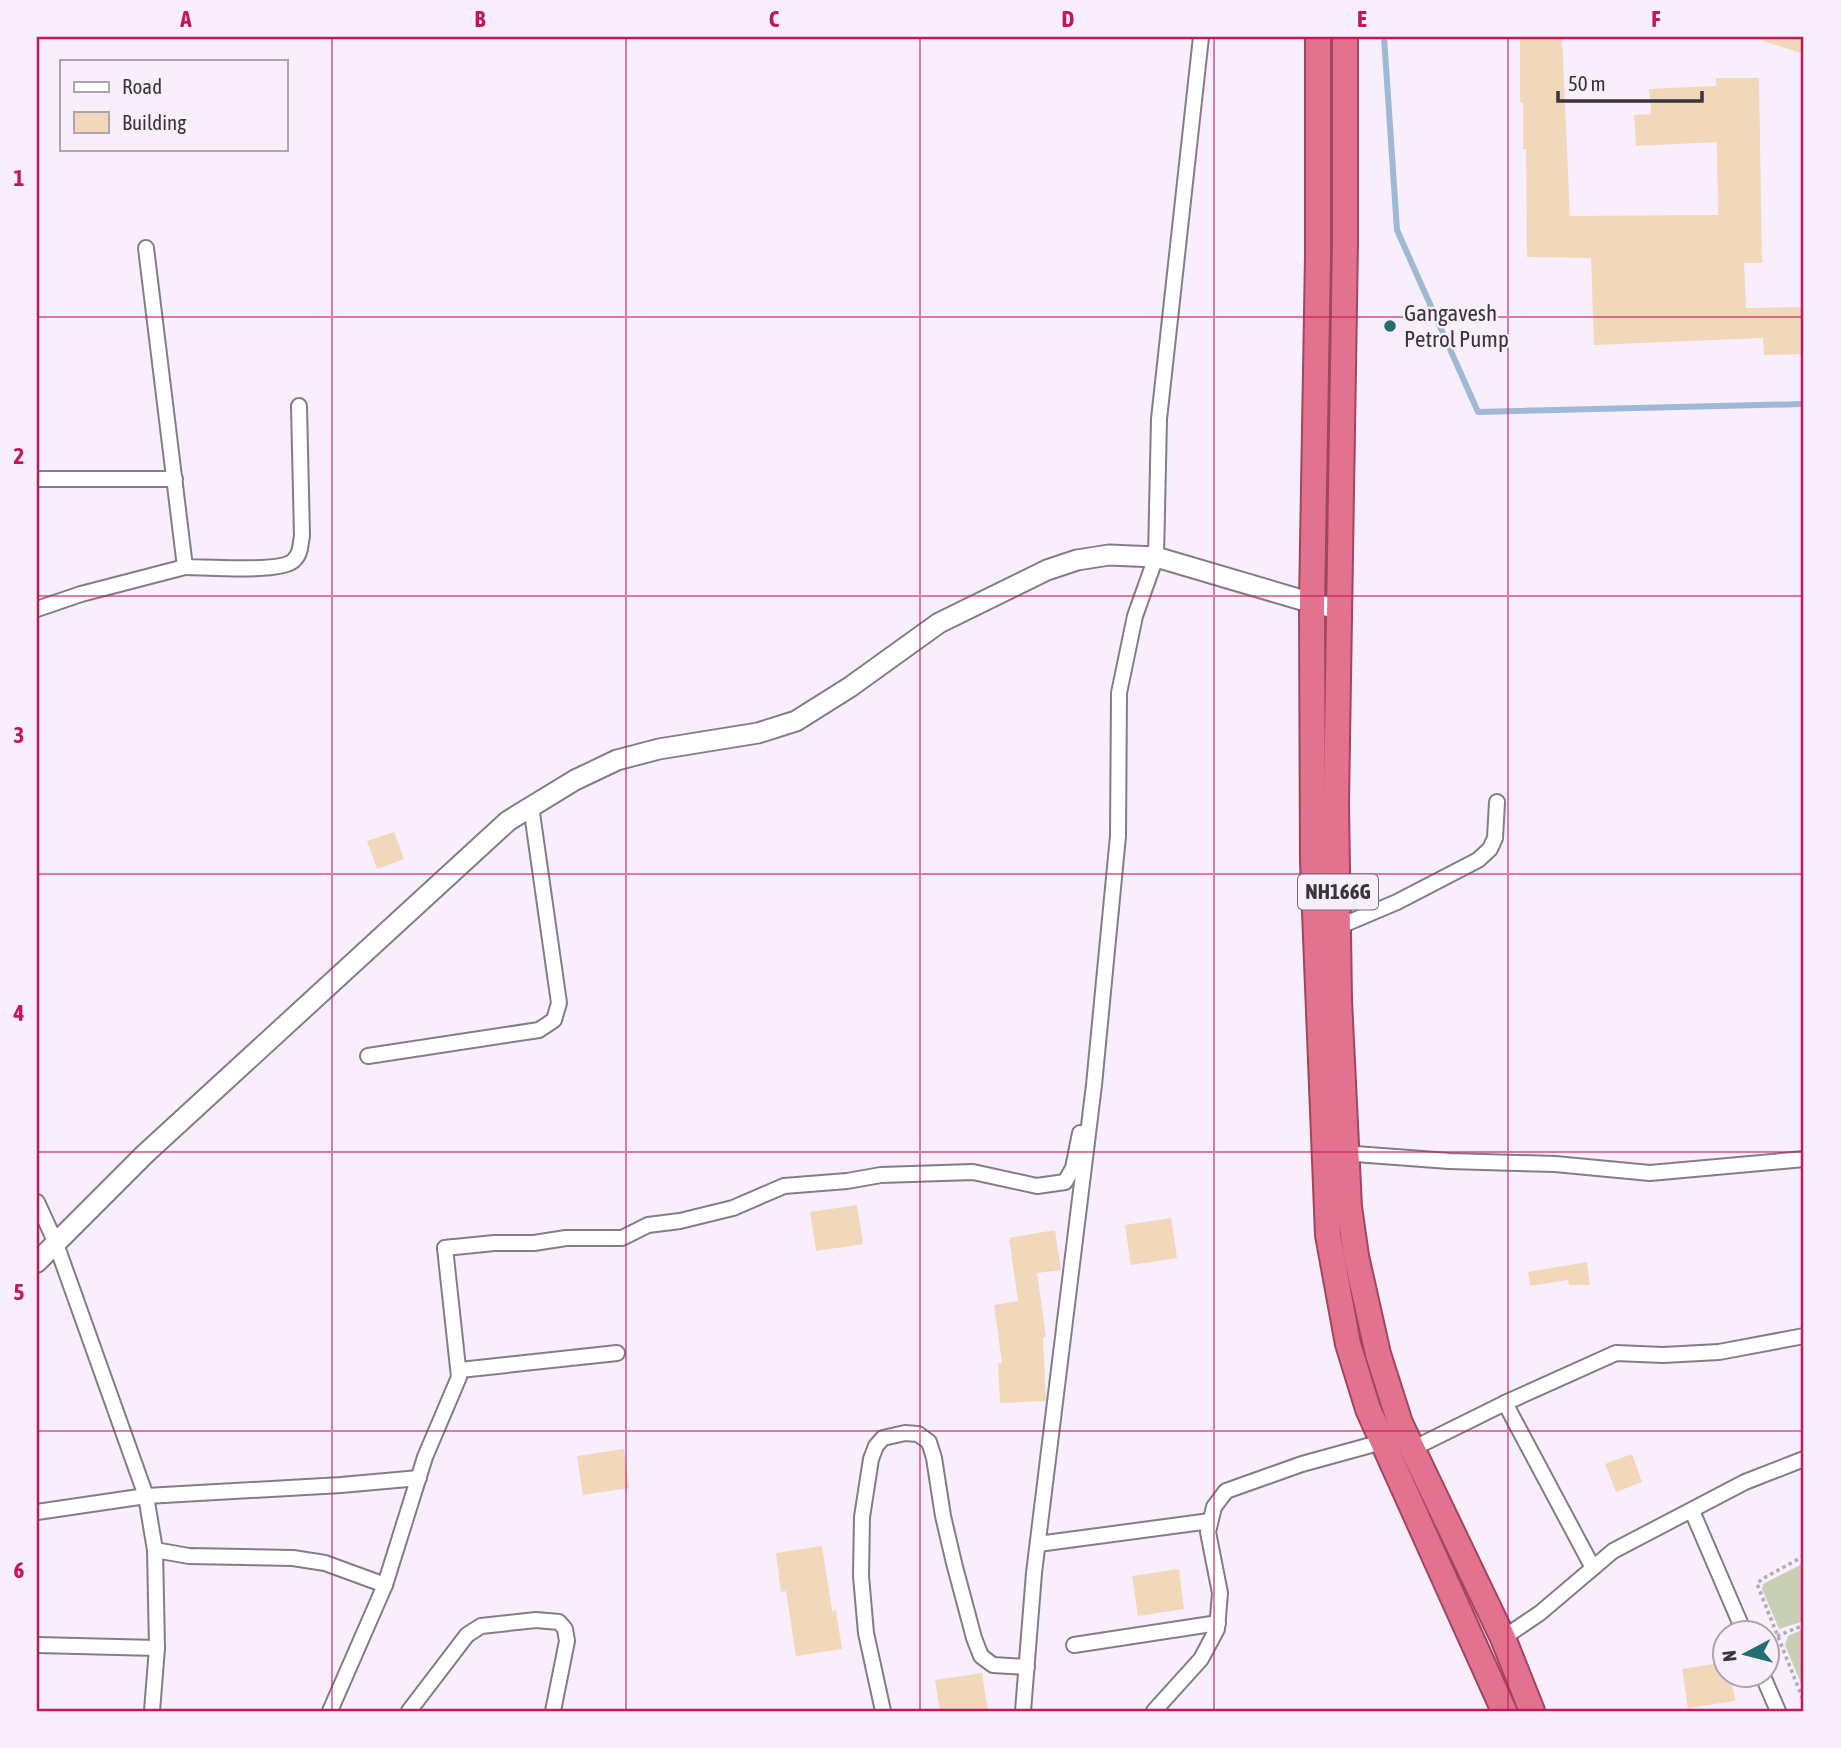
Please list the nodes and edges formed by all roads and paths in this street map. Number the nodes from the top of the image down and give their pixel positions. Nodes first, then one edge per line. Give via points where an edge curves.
1 (1201, 37) edge
2 (1318, 37) edge
3 (1345, 37) edge
4 (146, 248) dead end
5 (299, 406) dead end
6 (175, 479) junction
7 (37, 480) edge
8 (1156, 557) junction
9 (185, 567) junction
10 (1312, 603) junction
11 (37, 609) edge
12 (1340, 609) junction
13 (1497, 802) dead end
14 (531, 806) junction
15 (1338, 928) junction
16 (368, 1056) dead end
17 (1094, 1085) junction
18 (1334, 1153) junction
19 (1804, 1159) edge
20 (37, 1202) edge
21 (55, 1241) junction
22 (37, 1262) edge
23 (1804, 1336) edge
24 (617, 1353) dead end
25 (460, 1370) junction
26 (1505, 1403) junction
27 (1382, 1442) junction
28 (1412, 1449) junction
29 (1804, 1459) edge
30 (419, 1478) junction
31 (146, 1496) junction
32 (1692, 1511) junction
33 (37, 1512) edge
34 (1210, 1521) junction
35 (1038, 1544) junction
36 (155, 1550) junction
37 (1804, 1556) edge
38 (1593, 1568) junction
39 (385, 1585) junction
40 (1738, 1618) edge
41 (1770, 1618) edge
42 (1218, 1623) junction
43 (1804, 1625) edge
44 (1782, 1634) edge
45 (1503, 1638) junction
46 (37, 1645) edge
47 (1074, 1645) dead end
48 (157, 1648) junction
49 (1782, 1648) edge
50 (1027, 1667) junction
51 (1768, 1688) edge
52 (1804, 1702) edge
53 (411, 1710) edge
54 (152, 1711) edge
55 (330, 1711) edge
56 (553, 1711) edge
57 (883, 1711) edge
58 (1023, 1711) edge
59 (1154, 1711) edge
60 (1504, 1711) edge
61 (1532, 1711) edge
62 (1778, 1711) edge

1 - 8 street via 1159,419
2 - 10 highway, NH166G
3 - 12 highway, NH166G
4 - 6 street
5 - 9 street via 299,553 292,562 273,568
6 - 7 street
6 - 9 street
8 - 10 street
8 - 14 street via 1109,555 1047,570 939,623 796,721 758,733 617,760
8 - 17 street via 1135,616 1119,693 1118,836
9 - 11 street
10 - 12 street
10 - 18 highway, NH166G via 1312,862
12 - 15 highway, NH166G
13 - 15 street via 1495,838 1478,860
14 - 16 street via 559,1003 554,1020 539,1030
14 - 21 street via 508,821
15 - 18 highway, NH166G
17 - 25 street via 1084,1107 1073,1168 1065,1182 1037,1186 973,1172 881,1175 784,1186 733,1208 648,1225 622,1238 449,1247
17 - 35 street
18 - 19 street via 1650,1173
18 - 27 highway, NH166G via 1328,1235 1333,1270 1348,1344
18 - 28 highway, NH166G via 1375,1342
20 - 21 street
21 - 22 street
21 - 31 street
23 - 26 street via 1719,1352 1616,1353
24 - 25 street
25 - 30 street
26 - 28 street
26 - 38 street
27 - 34 street via 1226,1492
27 - 60 highway, NH166G
28 - 45 highway, NH166G
29 - 32 street via 1745,1482
30 - 31 street
30 - 39 street
31 - 33 street
31 - 36 street
32 - 38 street via 1613,1551
32 - 40 street
34 - 35 street
34 - 42 street via 1220,1593
35 - 50 street
36 - 39 street via 190,1556 293,1558 325,1563
36 - 48 street
37 - 41 path via 1758,1584
38 - 45 street
39 - 55 street
42 - 47 street
42 - 59 street via 1201,1659
43 - 44 path
45 - 61 highway, NH166G
46 - 48 street
48 - 54 street
49 - 52 path
50 - 57 street via 993,1665 981,1656 954,1563 929,1442 918,1434 883,1438 871,1459 862,1517 861,1576 866,1633
50 - 58 street
51 - 62 street
53 - 56 street via 467,1635 481,1626 536,1620 559,1622 565,1629 567,1641

